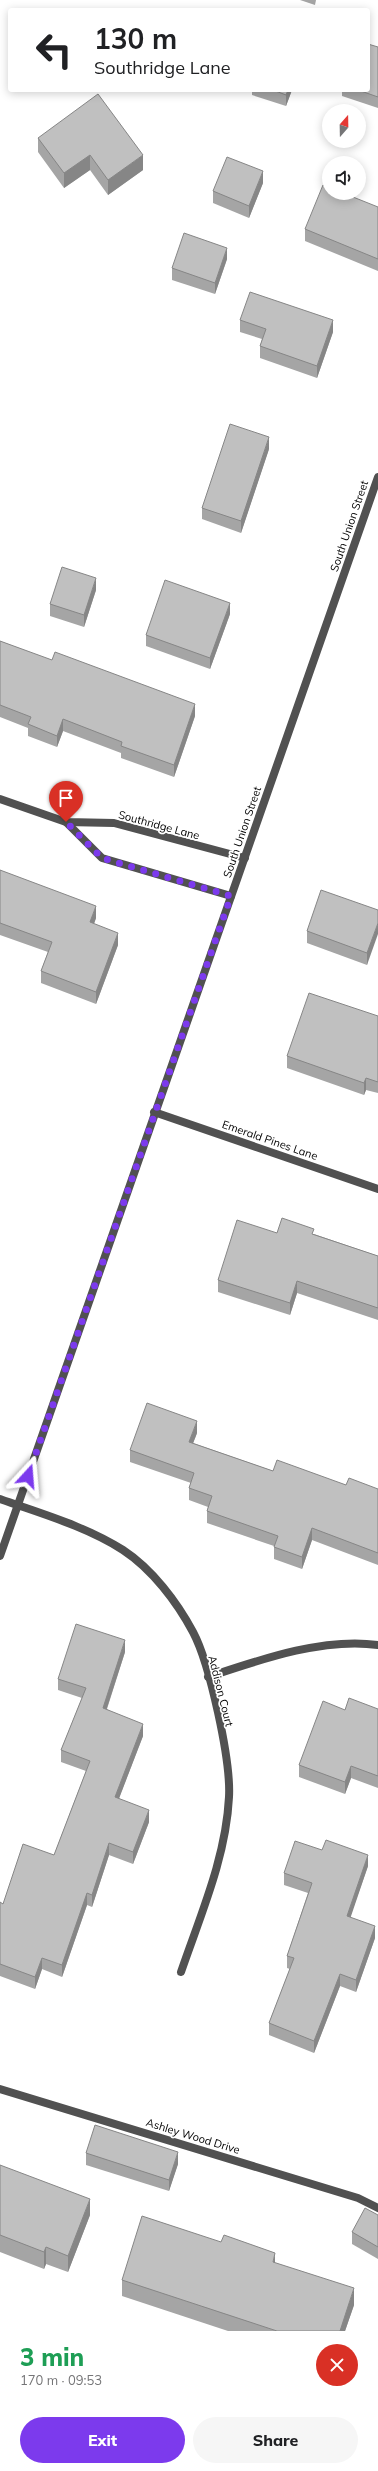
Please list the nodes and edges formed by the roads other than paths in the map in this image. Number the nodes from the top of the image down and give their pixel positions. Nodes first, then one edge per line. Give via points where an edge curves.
1 (378, 477) edge
2 (0, 799) edge
3 (66, 822) junction
4 (245, 858) junction
5 (231, 896) junction
6 (154, 1112) junction
7 (378, 1189) edge
8 (0, 1499) edge
9 (18, 1505) junction
10 (0, 1556) edge
11 (378, 1645) edge
12 (208, 1677) junction
13 (181, 1972) dead end
14 (0, 2089) edge
15 (378, 2208) edge

1 - 4 street, South Union Street
2 - 3 street, Southridge Lane
3 - 4 street, Southridge Lane via 114,823
3 - 5 street, Southridge Lane via 102,858
4 - 5 street, South Union Street
5 - 6 street, South Union Street
6 - 7 street, Emerald Pines Lane
6 - 9 street, South Union Street
8 - 9 street, Addison Court
9 - 10 street, South Union Street
9 - 12 street, Addison Court via 86,1530 124,1551 150,1573 171,1598 194,1633
11 - 12 street via 329,1646 280,1655
12 - 13 street, Addison Court via 218,1717 229,1797 223,1840 212,1881
14 - 15 street, Ashley Wood Drive via 358,2198

